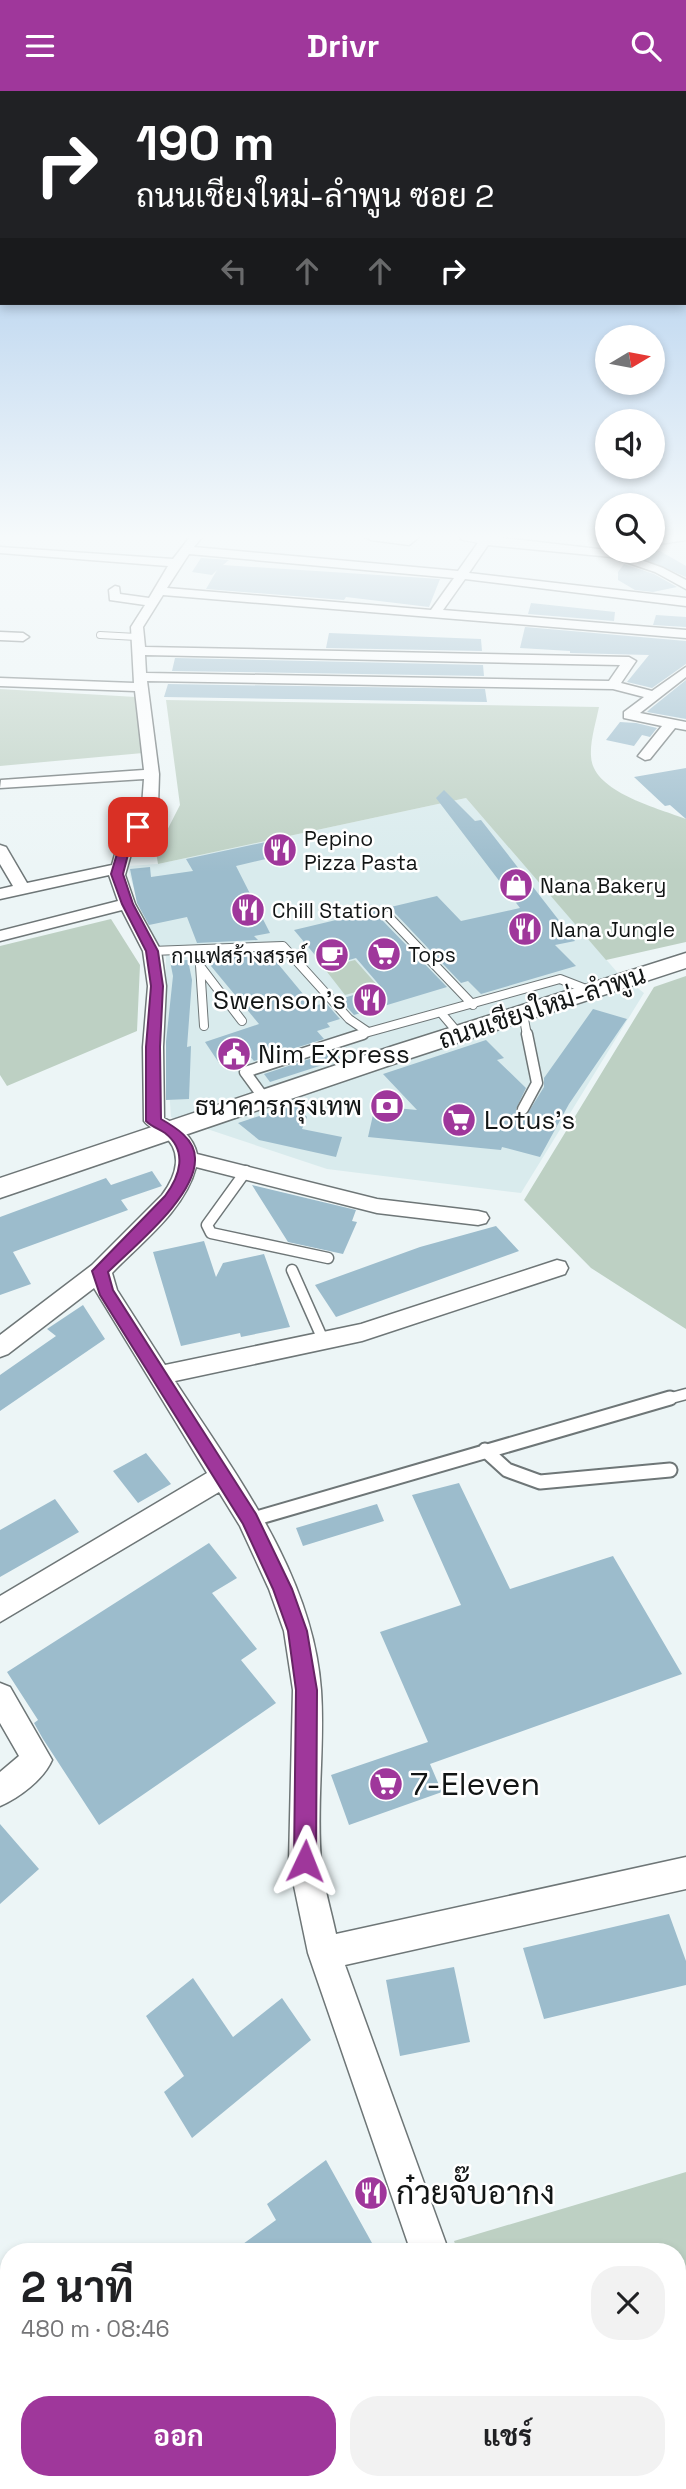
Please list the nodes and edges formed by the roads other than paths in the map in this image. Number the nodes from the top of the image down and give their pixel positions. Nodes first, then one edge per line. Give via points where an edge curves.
1 (138, 649) edge
2 (280, 649) edge
3 (685, 673) edge
4 (0, 682) edge
5 (141, 682) junction
6 (613, 685) junction
7 (653, 695) junction
8 (679, 724) edge
9 (645, 756) dead end
10 (152, 774) junction
11 (1, 784) edge
12 (0, 850) edge
13 (119, 868) junction
14 (22, 888) junction
15 (0, 894) edge
16 (127, 904) junction
17 (388, 916) dead end
18 (0, 936) edge
19 (199, 950) junction
20 (152, 951) junction
21 (686, 960) edge
22 (200, 966) junction
23 (591, 991) junction
24 (473, 1005) junction
25 (523, 1014) junction
26 (242, 1021) dead end
27 (451, 1024) junction
28 (204, 1026) dead end
29 (368, 1033) junction
30 (264, 1098) junction
31 (523, 1109) dead end
32 (170, 1130) junction
33 (188, 1158) junction
34 (246, 1171) junction
35 (0, 1188) edge
36 (478, 1218) dead end
37 (328, 1258) dead end
38 (557, 1268) dead end
39 (292, 1270) dead end
40 (100, 1271) junction
41 (324, 1342) junction
42 (0, 1347) edge
43 (160, 1375) junction
44 (686, 1394) edge
45 (485, 1450) junction
46 (670, 1470) dead end
47 (222, 1477) junction
48 (250, 1520) junction
49 (0, 1610) edge
50 (0, 1696) edge
51 (0, 1791) edge
52 (686, 1873) edge
53 (324, 1953) junction
54 (427, 2243) edge

1 - 5 street
2 - 6 street via 629,661
3 - 7 street
4 - 5 street
5 - 6 street
5 - 10 street
6 - 7 street
7 - 8 street via 629,715
8 - 9 street
10 - 11 street
10 - 13 street via 150,806 125,847
12 - 14 street
13 - 14 street
13 - 16 street
14 - 15 street
16 - 18 street
16 - 20 street
17 - 24 lane
19 - 20 lane
19 - 22 lane
19 - 29 lane via 283,946 349,1019
20 - 32 street via 157,986 153,1121
21 - 23 main road, ถนนเชียงใหม่-ลำพูน
22 - 26 lane
22 - 28 lane
23 - 24 lane via 560,979
23 - 25 main road, ถนนเชียงใหม่-ลำพูน
24 - 27 lane
25 - 27 main road, ถนนเชียงใหม่-ลำพูน
25 - 31 lane via 537,1083
27 - 29 lane
27 - 30 main road, ถนนเชียงใหม่-ลำพูน
29 - 30 lane via 245,1072
30 - 32 main road, ถนนเชียงใหม่-ลำพูน
32 - 33 street via 184,1145
32 - 35 main road, ถนนเชียงใหม่-ลำพูน
33 - 34 street
33 - 40 street via 181,1185 170,1200
34 - 36 street via 377,1206
34 - 37 lane via 206,1225 211,1233
38 - 41 street
39 - 41 lane
40 - 42 street
40 - 43 street via 106,1291
41 - 43 street
43 - 47 street
44 - 45 lane
45 - 46 lane via 507,1470 540,1482
45 - 48 lane
47 - 48 street
47 - 49 street
48 - 53 street via 298,1631 306,1690 305,1861
50 - 51 street via 37,1759
52 - 53 street
53 - 54 street

